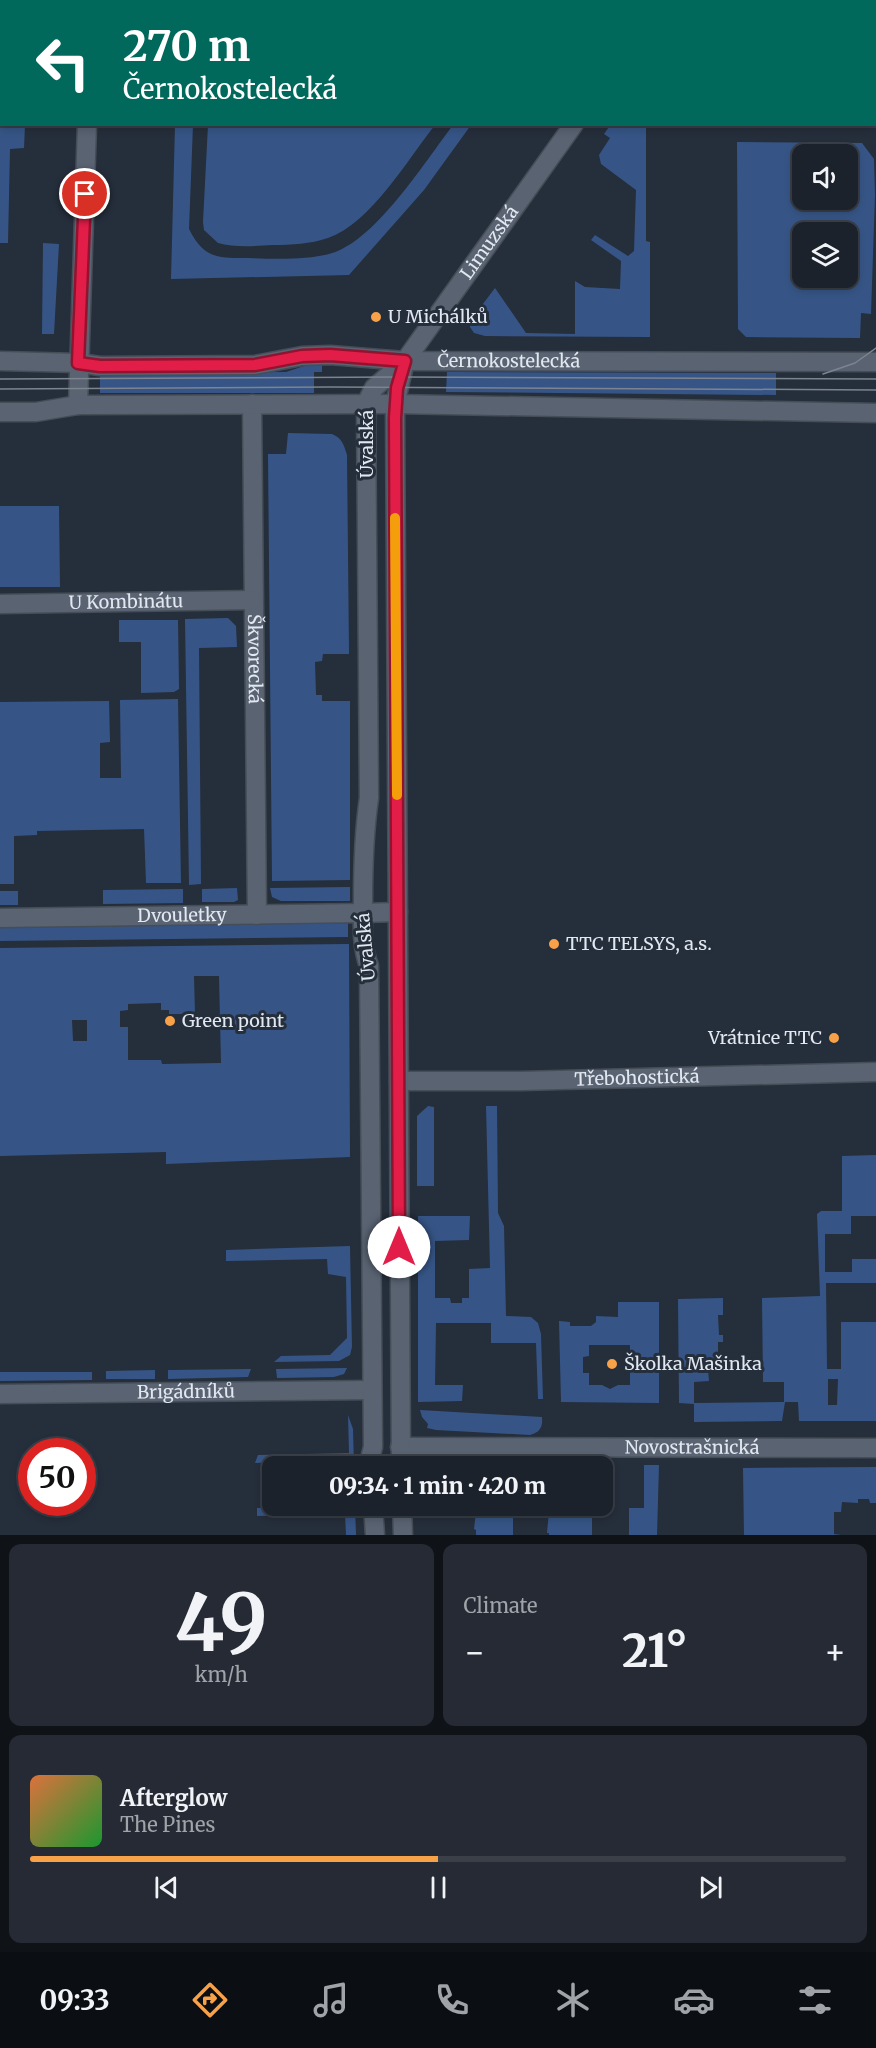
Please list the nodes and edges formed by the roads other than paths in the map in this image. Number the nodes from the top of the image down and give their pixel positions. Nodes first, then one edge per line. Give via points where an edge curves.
1 (87, 126) edge
2 (573, 126) edge
3 (0, 361) edge
4 (405, 361) junction
5 (78, 363) junction
6 (876, 363) edge
7 (252, 404) junction
8 (366, 404) junction
9 (395, 404) junction
10 (78, 405) junction
11 (0, 412) edge
12 (876, 413) edge
13 (253, 600) junction
14 (0, 604) edge
15 (398, 912) junction
16 (363, 913) junction
17 (257, 915) junction
18 (0, 918) edge
19 (876, 1072) edge
20 (399, 1082) junction
21 (400, 1389) junction
22 (372, 1390) junction
23 (0, 1394) edge
24 (373, 1447) junction
25 (400, 1447) junction
26 (876, 1449) edge
27 (371, 1456) edge
28 (400, 1456) edge
29 (375, 1516) edge
30 (402, 1516) edge
31 (375, 1535) edge
32 (403, 1535) edge

1 - 5 main road
2 - 4 main road, Limuzská
3 - 5 main road, Černokostelecká
4 - 5 main road, Černokostelecká via 330,355 255,365
4 - 6 main road, Černokostelecká
4 - 8 main road, Úvalská via 374,388
4 - 9 main road, Úvalská
5 - 10 main road
7 - 8 main road
7 - 10 main road
7 - 13 main road, Škvorecká
8 - 9 main road
8 - 16 main road, Úvalská via 369,798 363,845
9 - 12 main road
9 - 15 main road, Úvalská
10 - 11 main road via 36,412
13 - 14 main road, U Kombinátu
13 - 17 main road, Škvorecká
15 - 16 main road, Dvouletky
15 - 20 main road, Úvalská
16 - 17 main road, Dvouletky
16 - 22 main road, Úvalská via 363,950 369,966
17 - 18 main road, Dvouletky
19 - 20 main road, Třebohostická
20 - 21 main road, Úvalská
21 - 22 main road, Brigádníků
21 - 25 main road, Úvalská
22 - 23 main road, Brigádníků
22 - 24 main road, Úvalská
24 - 25 main road, Novostrašnická
24 - 27 main road, Úvalská
25 - 26 main road, Novostrašnická
25 - 28 main road, Úvalská
29 - 31 main road
30 - 32 main road

